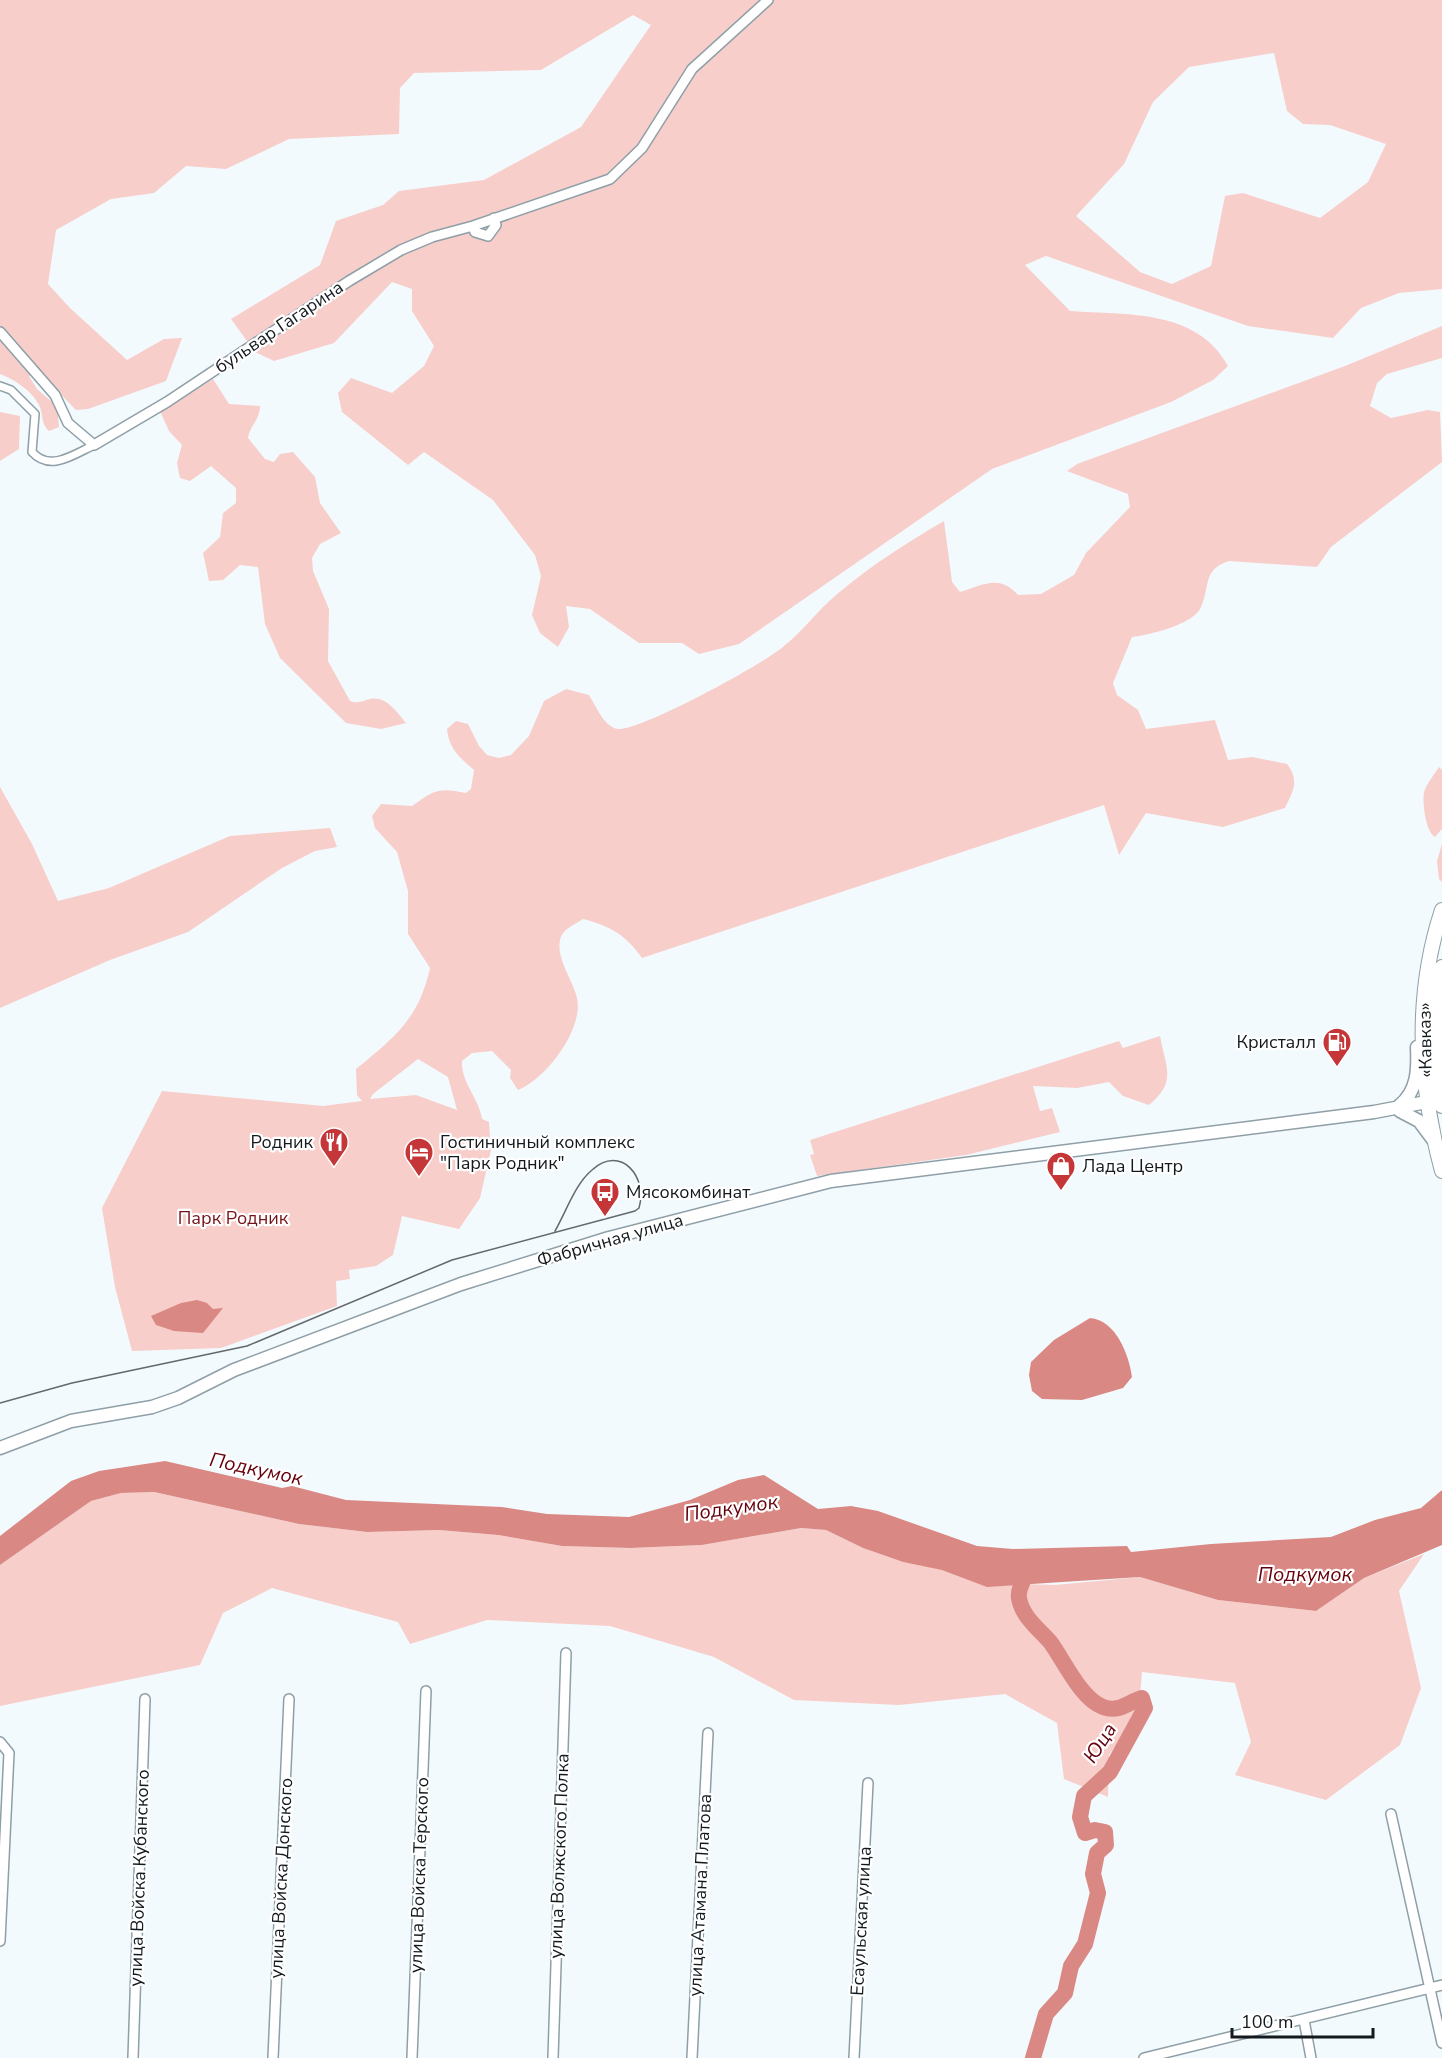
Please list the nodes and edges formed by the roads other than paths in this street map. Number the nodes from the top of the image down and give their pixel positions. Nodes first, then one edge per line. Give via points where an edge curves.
1 (768, 0) edge
2 (494, 218) junction
3 (473, 226) junction
4 (0, 332) edge
5 (0, 386) edge
6 (94, 445) junction
7 (1442, 910) edge
8 (1431, 946) junction
9 (1442, 967) edge
10 (1431, 1105) edge
11 (1399, 1108) junction
12 (1439, 1144) edge
13 (1442, 1171) edge
14 (0, 1448) edge
15 (566, 1653) dead end
16 (426, 1692) dead end
17 (145, 1699) dead end
18 (289, 1699) dead end
19 (708, 1733) dead end
20 (0, 1742) edge
21 (868, 1783) dead end
22 (1391, 1814) dead end
23 (0, 1941) edge
24 (1442, 1985) edge
25 (1430, 1987) junction
26 (1304, 2020) junction
27 (1442, 2043) edge
28 (1173, 2054) edge
29 (132, 2058) edge
30 (273, 2058) edge
31 (412, 2058) edge
32 (553, 2058) edge
33 (692, 2058) edge
34 (854, 2058) edge
35 (1144, 2058) edge
36 (1311, 2058) edge

1 - 2 street, бульвар Гагарина via 692,69 642,148 610,178
2 - 3 street, бульвар Гагарина
2 - 3 street, бульвар Гагарина via 496,225 488,236 476,232
3 - 6 street, бульвар Гагарина via 401,250 349,280 167,402
4 - 6 street via 55,395 68,423
5 - 6 street, бульвар Гагарина via 11,390 35,414 32,452 40,461 51,464
7 - 8 main road, «Кавказ»
8 - 10 main road, «Кавказ» via 1422,1028
8 - 11 main road via 1425,956 1419,988 1415,1084
9 - 10 main road, «Кавказ»
10 - 11 main road, Фабричная улица
10 - 12 main road, «Кавказ»
11 - 12 main road via 1419,1120
11 - 14 main road, Фабричная улица via 831,1181 780,1193 609,1238 461,1284 234,1370 178,1398 71,1421
12 - 13 main road, «Кавказ»
15 - 32 street, улица Волжского Полка
16 - 31 street, улица Войска Терского
17 - 29 street, улица Войска Кубанского
18 - 30 street, улица Войска Донского
19 - 33 street, улица Атамана Платова
20 - 23 street via 9,1753
21 - 34 street, Есаульская улица
22 - 25 street
24 - 25 street
25 - 26 street
25 - 27 street
26 - 28 street
26 - 36 street
28 - 35 street

